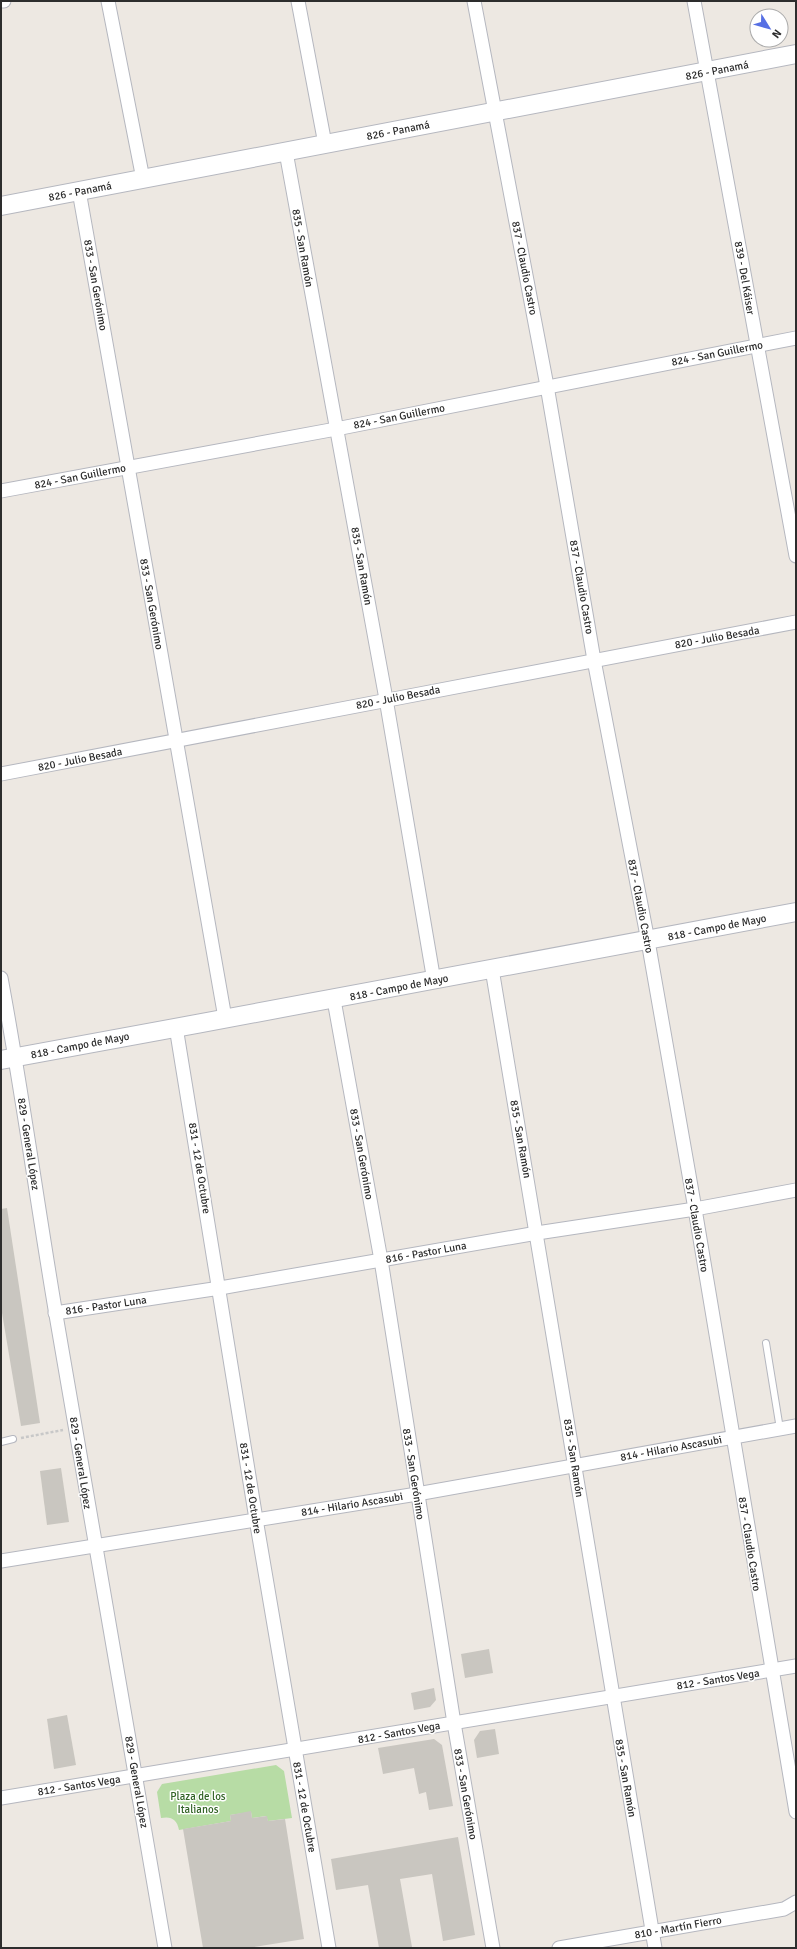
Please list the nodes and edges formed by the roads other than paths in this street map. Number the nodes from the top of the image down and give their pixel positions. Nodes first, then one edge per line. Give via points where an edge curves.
1 (108, 1) edge
2 (298, 1) edge
3 (474, 1) edge
4 (694, 1) edge
5 (796, 54) edge
6 (708, 71) junction
7 (496, 111) junction
8 (325, 144) junction
9 (286, 152) junction
10 (143, 179) junction
11 (79, 191) junction
12 (1, 206) edge
13 (796, 338) edge
14 (757, 345) junction
15 (547, 386) junction
16 (336, 429) junction
17 (129, 466) junction
18 (1, 490) edge
19 (796, 556) edge
20 (796, 622) edge
21 (594, 660) junction
22 (386, 699) junction
23 (175, 742) junction
24 (1, 774) edge
25 (796, 912) edge
26 (648, 941) junction
27 (492, 969) junction
28 (1, 978) edge
29 (434, 981) junction
30 (334, 1000) junction
31 (225, 1018) junction
32 (176, 1027) junction
33 (8, 1058) edge
34 (796, 1190) edge
35 (695, 1209) junction
36 (537, 1233) junction
37 (381, 1260) junction
38 (220, 1288) junction
39 (55, 1313) junction
40 (766, 1343) dead end
41 (796, 1426) edge
42 (780, 1428) junction
43 (733, 1437) junction
44 (12, 1439) road end
45 (1, 1442) edge
46 (574, 1464) junction
47 (417, 1494) junction
48 (256, 1520) junction
49 (95, 1547) junction
50 (1, 1561) edge
51 (796, 1666) edge
52 (771, 1670) junction
53 (612, 1696) junction
54 (454, 1723) junction
55 (295, 1750) junction
56 (136, 1775) junction
57 (1, 1798) edge
58 (796, 1812) edge
59 (796, 1902) edge
60 (652, 1932) junction
61 (165, 1948) edge
62 (329, 1948) edge
63 (493, 1948) edge
64 (559, 1948) edge
65 (655, 1948) edge

1 - 10 street
2 - 8 street
3 - 7 street, 837 - Claudio Castro
4 - 6 street, 839 - Del Káiser
5 - 6 street, 826 - Panamá
6 - 7 street, 826 - Panamá
6 - 14 street, 839 - Del Káiser
7 - 8 street, 826 - Panamá
7 - 15 street, 837 - Claudio Castro
8 - 9 street, 826 - Panamá
9 - 10 street, 826 - Panamá
9 - 16 street, 835 - San Ramón
10 - 11 street, 826 - Panamá
11 - 12 street, 826 - Panamá
11 - 17 street, 833 - San Gerónimo
13 - 14 street, 824 - San Guillermo
14 - 15 street, 824 - San Guillermo
14 - 19 street, 839 - Del Káiser
15 - 16 street, 824 - San Guillermo
15 - 21 street, 837 - Claudio Castro
16 - 17 street, 824 - San Guillermo
16 - 22 street, 835 - San Ramón
17 - 18 street, 824 - San Guillermo
17 - 23 street, 833 - San Gerónimo
20 - 21 street, 820 - Julio Besada
21 - 22 street, 820 - Julio Besada
21 - 26 street, 837 - Claudio Castro
22 - 23 street, 820 - Julio Besada
22 - 29 street, 835 - San Ramón
23 - 24 street, 820 - Julio Besada
23 - 31 street, 833 - San Gerónimo
25 - 26 street, 818 - Campo de Mayo
26 - 27 street, 818 - Campo de Mayo
26 - 35 street, 837 - Claudio Castro
27 - 29 street, 818 - Campo de Mayo
27 - 36 street, 835 - San Ramón
28 - 33 street, 829 - General López
29 - 30 street, 818 - Campo de Mayo
30 - 31 street, 818 - Campo de Mayo
30 - 37 street, 833 - San Gerónimo
31 - 32 street, 818 - Campo de Mayo
32 - 33 street, 818 - Campo de Mayo
32 - 38 street, 831 - 12 de Octubre
33 - 39 street, 829 - General López
34 - 35 street, 816 - Pastor Luna
35 - 36 street, 816 - Pastor Luna
35 - 43 street, 837 - Claudio Castro
36 - 37 street, 816 - Pastor Luna
36 - 46 street, 835 - San Ramón
37 - 38 street, 816 - Pastor Luna
37 - 47 street, 833 - San Gerónimo
38 - 39 street, 816 - Pastor Luna
38 - 48 street, 831 - 12 de Octubre
39 - 49 street, 829 - General López
40 - 42 lane
41 - 42 street, 814 - Hilario Ascasubi
42 - 43 street, 814 - Hilario Ascasubi
43 - 46 street, 814 - Hilario Ascasubi
43 - 52 street, 837 - Claudio Castro
44 - 45 lane
46 - 47 street, 814 - Hilario Ascasubi
46 - 53 street, 835 - San Ramón
47 - 48 street, 814 - Hilario Ascasubi
47 - 54 street, 833 - San Gerónimo
48 - 49 street, 814 - Hilario Ascasubi
48 - 55 street, 831 - 12 de Octubre
49 - 50 street, 814 - Hilario Ascasubi
49 - 56 street, 829 - General López
51 - 52 street, 812 - Santos Vega
52 - 53 street, 812 - Santos Vega
52 - 58 street, 837 - Claudio Castro
53 - 54 street, 812 - Santos Vega
53 - 60 street, 835 - San Ramón
54 - 55 street, 812 - Santos Vega
54 - 63 street, 833 - San Gerónimo
55 - 56 street, 812 - Santos Vega
55 - 62 street, 831 - 12 de Octubre
56 - 57 street, 812 - Santos Vega
56 - 61 street, 829 - General López
59 - 60 street, 810 - Martín Fierro via 784,1909
60 - 64 street, 810 - Martín Fierro
60 - 65 street, 835 - San Ramón

